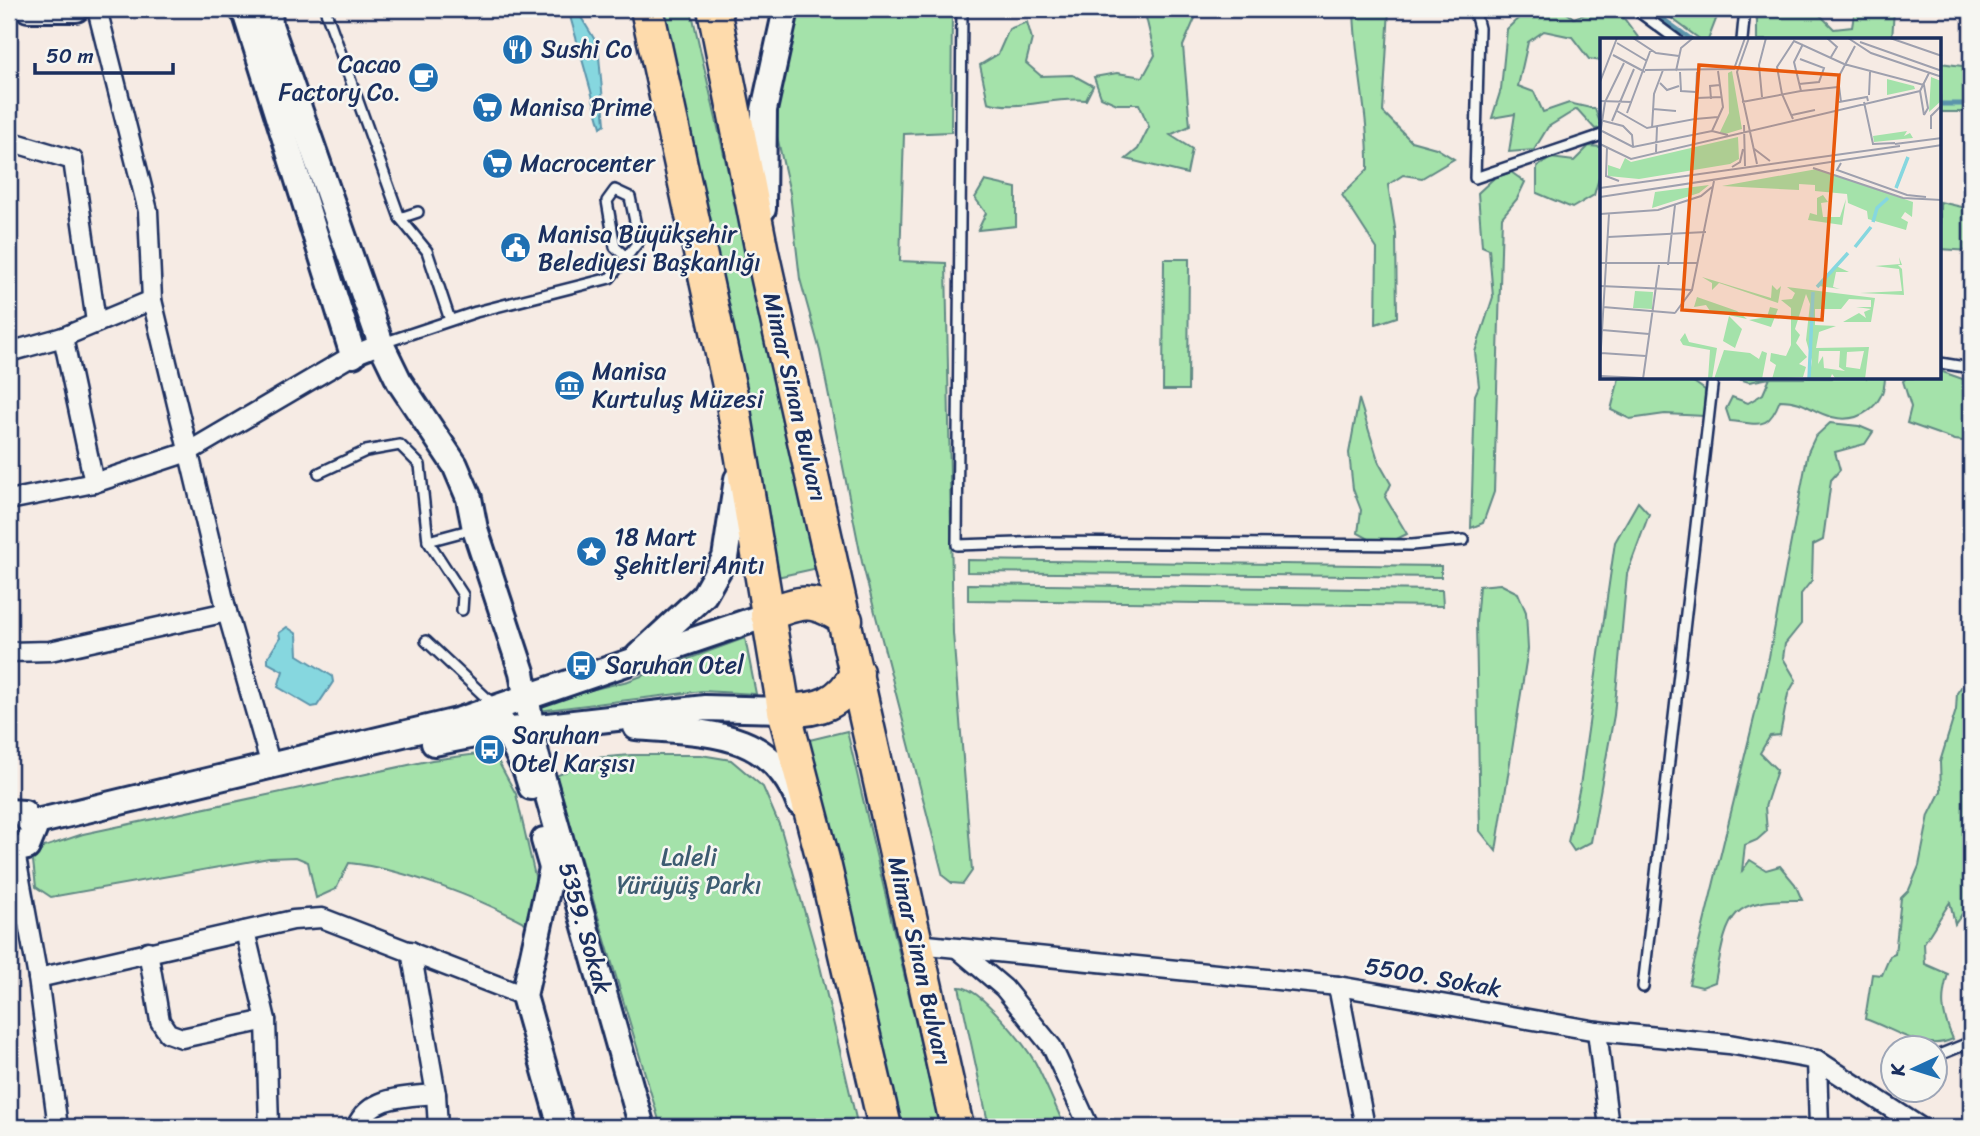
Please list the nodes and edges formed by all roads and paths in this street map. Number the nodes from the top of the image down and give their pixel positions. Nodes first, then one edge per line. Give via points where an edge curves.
1 (27, 9) edge
2 (76, 9) edge
3 (97, 9) edge
4 (242, 9) edge
5 (269, 9) edge
6 (325, 9) edge
7 (647, 9) edge
8 (786, 9) edge
9 (962, 9) edge
10 (1474, 9) edge
11 (1635, 9) edge
12 (1745, 9) edge
13 (717, 14) edge
14 (1674, 38) edge
15 (1742, 38) edge
16 (1600, 136) edge
17 (9, 141) edge
18 (418, 212) dead end
19 (400, 218) junction
20 (762, 252) junction
21 (627, 258) junction
22 (152, 300) junction
23 (450, 320) junction
24 (96, 322) junction
25 (64, 337) junction
26 (381, 344) junction
27 (9, 352) edge
28 (353, 355) junction
29 (1941, 363) edge
30 (1971, 368) edge
31 (1713, 380) edge
32 (739, 443) junction
33 (188, 452) junction
34 (319, 473) dead end
35 (94, 483) junction
36 (9, 500) edge
37 (475, 529) junction
38 (1464, 540) dead end
39 (428, 541) junction
40 (462, 610) dead end
41 (227, 612) junction
42 (767, 615) junction
43 (846, 620) junction
44 (426, 641) dead end
45 (9, 652) edge
46 (631, 663) junction
47 (857, 672) junction
48 (527, 696) junction
49 (495, 706) junction
50 (784, 710) junction
51 (590, 722) junction
52 (534, 727) junction
53 (505, 731) junction
54 (271, 766) junction
55 (9, 812) edge
56 (22, 841) edge
57 (825, 867) junction
58 (246, 931) junction
59 (917, 944) junction
60 (958, 949) junction
61 (148, 951) junction
62 (411, 951) junction
63 (38, 978) junction
64 (1338, 986) junction
65 (1643, 987) dead end
66 (524, 996) junction
67 (266, 1020) junction
68 (1597, 1031) junction
69 (1971, 1042) edge
70 (1948, 1051) edge
71 (1817, 1060) junction
72 (436, 1094) junction
73 (58, 1127) edge
74 (270, 1127) edge
75 (356, 1127) edge
76 (438, 1127) edge
77 (561, 1127) edge
78 (642, 1127) edge
79 (885, 1127) edge
80 (957, 1127) edge
81 (1089, 1127) edge
82 (1365, 1127) edge
83 (1609, 1127) edge
84 (1819, 1127) edge
85 (1920, 1127) edge

1 - 2 street
3 - 22 street via 148,211
4 - 28 street
5 - 26 street, 5359. Sokak via 270,25
6 - 19 lane
7 - 32 highway
8 - 20 street via 764,110
9 - 38 lane via 957,545 1412,545
10 - 16 lane via 1479,28 1475,178
11 - 14 lane
12 - 15 lane
13 - 20 highway, Mimar Sinan Bulvarı
17 - 24 street via 73,160
18 - 19 lane
19 - 23 lane via 427,251
20 - 43 highway, Mimar Sinan Bulvarı
21 - 21 lane via 639,240 630,197 615,190 607,201 615,247
21 - 23 lane via 610,278
22 - 24 street
22 - 33 street
23 - 26 lane
24 - 25 street
25 - 27 street
25 - 35 street
26 - 28 street
26 - 37 street, 5359. Sokak via 399,381 455,465 469,498
28 - 33 street
29 - 30 lane
31 - 65 lane
32 - 42 highway
32 - 46 street via 735,508 725,558 704,595
33 - 35 street
33 - 41 street
34 - 39 lane via 366,450 400,445 419,465
35 - 36 street
37 - 39 lane
37 - 48 street, 5359. Sokak
39 - 40 lane via 463,595
41 - 45 street via 50,651
41 - 54 street
42 - 43 highway via 809,602
42 - 46 street
42 - 50 highway
43 - 47 highway
44 - 49 lane
46 - 48 street
47 - 50 highway via 847,691 832,702 804,711
47 - 59 highway, Mimar Sinan Bulvarı
48 - 49 street
48 - 52 street, 5359. Sokak
49 - 53 street
49 - 54 street via 457,721
50 - 51 street via 705,708
50 - 57 highway
51 - 52 street
51 - 57 street via 727,736 759,751 790,779
52 - 53 street
52 - 78 street, 5359. Sokak via 536,754
53 - 56 street via 460,737
53 - 66 street via 526,771 552,868
54 - 56 street
55 - 56 street via 24,814
56 - 63 street
57 - 79 highway
58 - 61 street
58 - 62 street via 322,918
58 - 67 street
59 - 60 street, 5500. Sokak
59 - 80 highway, Mimar Sinan Bulvarı
60 - 64 street, 5500. Sokak
60 - 81 street via 1004,988 1052,1047
61 - 63 street
61 - 67 street via 160,1021 168,1033 182,1038
62 - 66 street
62 - 72 street
63 - 73 street
64 - 68 street, 5500. Sokak
64 - 82 street
66 - 77 street
67 - 74 street
68 - 71 street, 5500. Sokak via 1729,1044
68 - 83 street
69 - 70 lane
71 - 84 street
71 - 85 street, 5500. Sokak
72 - 75 street via 379,1102 362,1114
72 - 76 street

